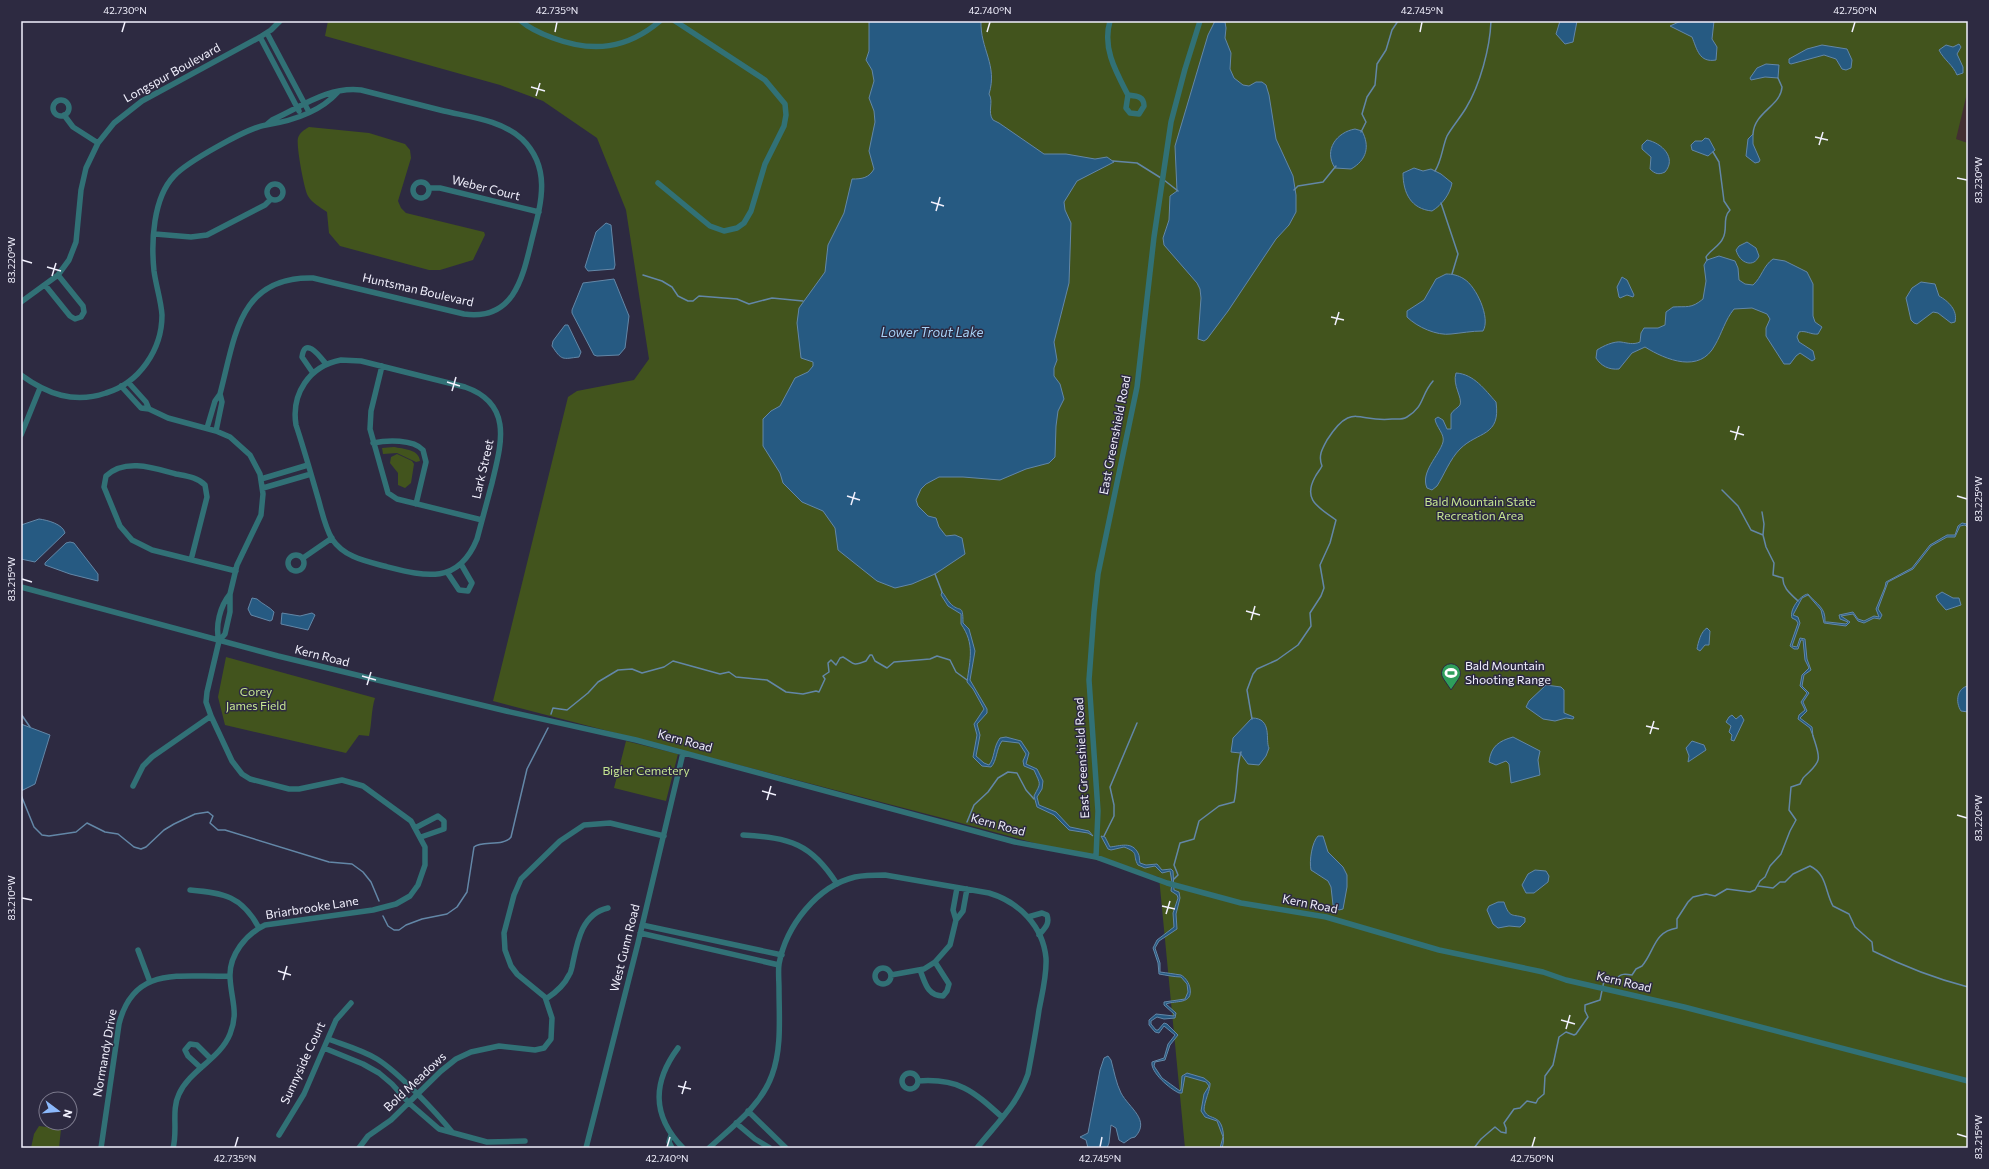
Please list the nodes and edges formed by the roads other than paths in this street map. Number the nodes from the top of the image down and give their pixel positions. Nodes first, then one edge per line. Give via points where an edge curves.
1 (280, 21) edge
2 (521, 21) edge
3 (660, 21) edge
4 (674, 21) edge
5 (1110, 21) edge
6 (1200, 21) edge
7 (267, 33) junction
8 (260, 37) junction
9 (338, 92) junction
10 (1128, 95) dead end
11 (306, 105) junction
12 (298, 108) junction
13 (309, 112) junction
14 (64, 115) dead end
15 (302, 116) junction
16 (266, 125) junction
17 (98, 143) junction
18 (658, 183) dead end
19 (429, 188) dead end
20 (271, 199) dead end
21 (539, 212) junction
22 (155, 234) junction
23 (58, 275) junction
24 (45, 285) junction
25 (21, 302) edge
26 (326, 364) junction
27 (382, 366) junction
28 (313, 373) junction
29 (21, 375) edge
30 (128, 382) junction
31 (121, 386) junction
32 (40, 388) junction
33 (220, 394) junction
34 (149, 409) junction
35 (207, 428) junction
36 (216, 430) junction
37 (21, 435) edge
38 (373, 443) junction
39 (308, 465) junction
40 (311, 474) junction
41 (261, 479) junction
42 (263, 488) junction
43 (416, 504) junction
44 (482, 520) junction
45 (332, 538) junction
46 (303, 558) dead end
47 (191, 560) junction
48 (461, 564) junction
49 (236, 571) junction
50 (447, 572) junction
51 (21, 587) edge
52 (230, 594) junction
53 (219, 641) junction
54 (211, 716) junction
55 (682, 753) junction
56 (132, 786) dead end
57 (415, 828) junction
58 (744, 835) dead end
59 (664, 836) junction
60 (421, 837) junction
61 (1096, 857) junction
62 (837, 884) junction
63 (957, 888) junction
64 (967, 889) junction
65 (190, 890) dead end
66 (608, 908) dead end
67 (1028, 917) junction
68 (956, 920) junction
69 (642, 925) junction
70 (259, 928) junction
71 (640, 933) junction
72 (1039, 935) junction
73 (716, 941) junction
74 (138, 950) dead end
75 (714, 950) junction
76 (782, 955) junction
77 (935, 962) junction
78 (779, 965) junction
79 (920, 970) junction
80 (891, 975) dead end
81 (230, 976) junction
82 (150, 982) junction
83 (546, 999) junction
84 (351, 1003) dead end
85 (328, 1038) junction
86 (324, 1048) junction
87 (678, 1048) dead end
88 (367, 1055) junction
89 (210, 1058) junction
90 (363, 1064) junction
91 (201, 1068) junction
92 (395, 1073) junction
93 (388, 1081) junction
94 (918, 1081) dead end
95 (1968, 1081) edge
96 (417, 1095) junction
97 (409, 1103) junction
98 (748, 1111) junction
99 (1002, 1117) junction
100 (736, 1123) junction
101 (452, 1132) junction
102 (279, 1135) dead end
103 (671, 1135) junction
104 (525, 1141) dead end
105 (101, 1148) edge
106 (173, 1148) edge
107 (359, 1148) edge
108 (586, 1148) edge
109 (672, 1148) edge
110 (683, 1148) edge
111 (709, 1148) edge
112 (770, 1148) edge
113 (786, 1148) edge
114 (977, 1148) edge

1 - 7 street, Longspur Boulevard
2 - 3 street via 540,34 571,45 599,48 627,42 645,34
4 - 18 street via 765,80 785,104 786,115 784,126 765,164 751,212 737,228 724,231 710,226
5 - 10 street via 1109,53
6 - 61 street, East Greenshield Road via 1171,122 1153,244 1137,387 1094,604 1089,680 1098,811
7 - 8 street, Longspur Boulevard
7 - 11 street
8 - 12 street
8 - 17 street, Longspur Boulevard via 135,105 114,123
9 - 11 street, Huntsman Boulevard via 332,91
9 - 13 street
9 - 21 street, Huntsman Boulevard via 361,90 492,122 509,129 527,145 538,163 542,186
11 - 12 street, Huntsman Boulevard
11 - 13 street
12 - 15 street
12 - 16 street, Huntsman Boulevard
13 - 15 street
14 - 17 street via 73,127
15 - 16 street
16 - 22 street via 194,160 174,175 158,203
17 - 23 street, Longspur Boulevard via 82,183 74,248
19 - 21 street, Weber Court via 440,188
20 - 22 street via 265,205 207,235 191,237
21 - 33 street, Huntsman Boulevard via 518,288 506,303 488,312 464,314 313,278 288,280 268,289 252,303 240,322
22 - 30 street via 154,264 161,308 160,332 147,362
23 - 24 street, Longspur Boulevard
23 - 24 street via 83,306 84,312 81,317 75,319 70,316
24 - 25 street, Longspur Boulevard
26 - 27 street, Lark Street via 352,360
26 - 28 street, Lark Street
26 - 28 street via 317,352 307,349 302,357
27 - 38 street via 370,417
27 - 44 street, Lark Street via 470,389 480,394 493,407 500,425 501,443
28 - 39 street, Lark Street via 301,388 295,412 296,425
29 - 32 street
30 - 31 street
30 - 34 street
31 - 32 street via 102,395 82,398 61,396
31 - 34 street via 140,408
32 - 37 street
33 - 35 street, Huntsman Boulevard
33 - 36 street, Huntsman Boulevard via 222,402
34 - 35 street via 168,418
35 - 36 street
36 - 41 street via 246,450
38 - 43 street via 388,493 397,499
38 - 43 street via 396,441 423,450 426,462
39 - 40 street, Lark Street
39 - 41 street
40 - 42 street
40 - 45 street, Lark Street via 326,527
41 - 42 street
42 - 49 street via 260,515
43 - 44 street
44 - 48 street, Lark Street via 475,546
45 - 46 street
45 - 50 street, Lark Street via 346,553 362,561 422,575
47 - 47 street via 147,549 127,536 117,520 104,487 106,476 121,468 139,465 194,478 205,485 207,497
47 - 49 street
48 - 50 street, Lark Street
48 - 50 street via 472,583 468,591 459,590
49 - 52 street
51 - 53 street, Kern Road
52 - 53 street via 230,612 225,634
52 - 53 street via 225,600 216,631
53 - 54 street, Briarbrooke Lane via 207,692 206,702
53 - 55 street, Kern Road
54 - 56 street via 152,757 143,766
54 - 57 street, Briarbrooke Lane via 232,761 242,774 250,779 289,789 349,781 372,791 411,821
55 - 59 street, West Gunn Road
55 - 61 street, Kern Road via 1015,842
57 - 60 street, Briarbrooke Lane
57 - 60 street via 438,816 444,821 444,829
58 - 62 street via 777,838 797,844 818,858
59 - 69 street, West Gunn Road
59 - 83 street, Bold Meadows via 610,823 584,825 560,840 521,879 504,933 505,950 517,974
60 - 70 street, Briarbrooke Lane via 425,847 422,874 410,896 373,910 281,921
61 - 95 street, Kern Road via 1167,883 1240,903 1326,917 1439,950 1543,972 1566,980 1684,1007
62 - 63 street via 855,877 886,875
62 - 76 street via 804,911 793,928
63 - 64 street
63 - 68 street via 953,910
64 - 67 street via 1002,897
64 - 68 street via 963,911
65 - 70 street via 217,893 239,902 251,914
66 - 83 street via 600,910 586,921 570,974 562,987
67 - 72 street
67 - 72 street via 1042,913 1047,915 1047,926
68 - 77 street via 950,945
69 - 71 street, West Gunn Road
69 - 73 street
70 - 81 street, Briarbrooke Lane via 241,943 234,956
71 - 75 street
71 - 108 street, West Gunn Road
72 - 99 street via 1045,949 1046,971 1028,1074 1013,1106
73 - 75 street
73 - 76 street
74 - 82 street
75 - 78 street
76 - 78 street
77 - 79 street
77 - 79 street via 949,984 943,996 936,996 930,992
78 - 98 street via 780,1041 776,1062 765,1090
79 - 80 street
81 - 82 street, Normandy Drive via 179,976
81 - 89 street, Briarbrooke Lane via 235,1006 234,1023 229,1036
82 - 105 street, Normandy Drive via 135,992 123,1010
83 - 96 street, Bold Meadows via 553,1027 551,1039 544,1048 535,1050 499,1046 471,1052 456,1059
84 - 85 street, Sunnyside Court via 336,1020
85 - 86 street, Sunnyside Court
85 - 88 street
86 - 90 street
86 - 102 street, Sunnyside Court via 304,1094
87 - 103 street via 664,1069 658,1090 663,1119
88 - 90 street
88 - 92 street via 377,1059
89 - 91 street, Briarbrooke Lane
89 - 91 street via 197,1045 190,1044 185,1050
90 - 93 street
91 - 106 street, Briarbrooke Lane via 179,1094
92 - 93 street
92 - 96 street
93 - 97 street
94 - 99 street via 953,1083 971,1090
96 - 97 street, Bold Meadows
96 - 101 street
97 - 101 street via 439,1130
97 - 107 street, Bold Meadows via 368,1136
98 - 100 street
98 - 113 street
99 - 114 street
100 - 111 street
100 - 112 street
101 - 104 street via 487,1142
103 - 109 street via 669,1142
103 - 110 street

